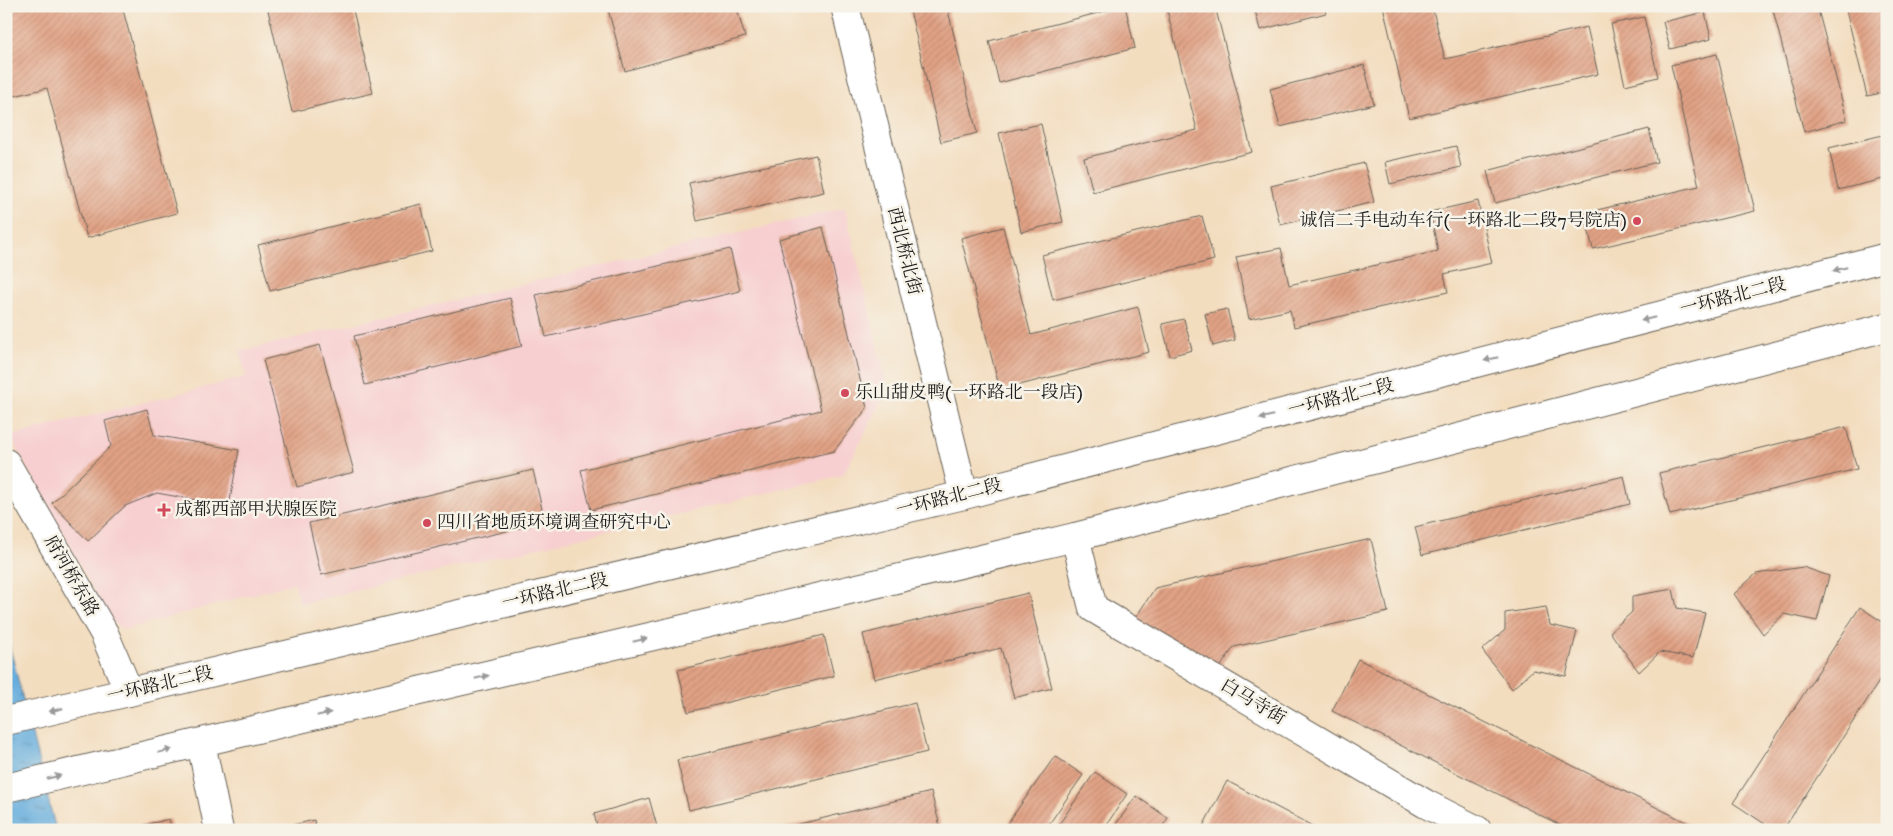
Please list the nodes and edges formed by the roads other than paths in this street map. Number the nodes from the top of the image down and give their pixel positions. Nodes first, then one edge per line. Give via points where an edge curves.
1 (845, 6) edge
2 (1887, 257) edge
3 (1887, 328) edge
4 (6, 463) edge
5 (964, 495) junction
6 (1075, 537) junction
7 (116, 695) junction
8 (6, 721) edge
9 (201, 743) junction
10 (6, 788) edge
11 (220, 830) edge
12 (1477, 830) edge

1 - 5 main road, 西北桥北街
2 -> 5 main road, 一环路北二段
3 - 6 main road
4 - 7 main road, 府河桥东路 via 104,632
5 - 7 main road, 一环路北二段
9 -> 6 main road
6 - 12 main road, 白马寺街 via 1093,608 1426,804
7 -> 8 main road, 一环路北二段
10 -> 9 main road
9 - 11 main road

